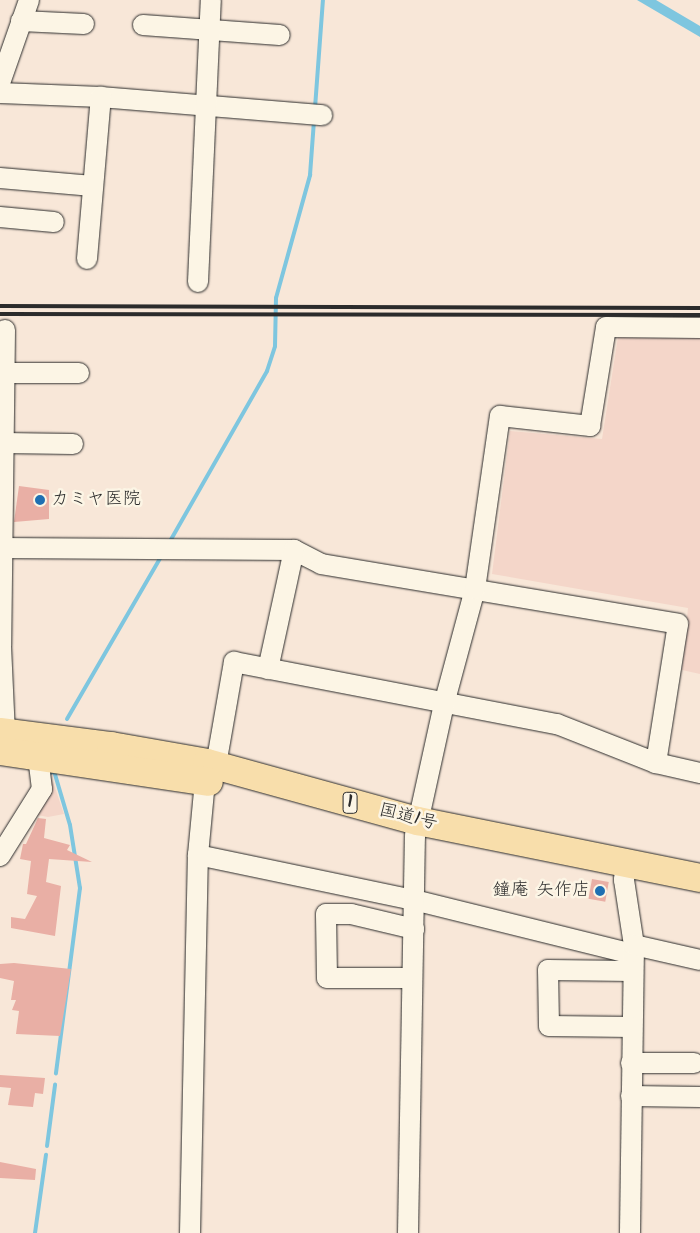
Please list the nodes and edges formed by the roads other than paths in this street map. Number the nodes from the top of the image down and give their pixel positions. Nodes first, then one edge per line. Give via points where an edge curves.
1 (28, 0) edge
2 (211, 0) edge
3 (21, 22) junction
4 (84, 24) dead end
5 (143, 25) dead end
6 (209, 32) junction
7 (280, 35) dead end
8 (0, 83) edge
9 (0, 92) edge
10 (101, 97) junction
11 (206, 108) junction
12 (322, 115) dead end
13 (0, 178) edge
14 (93, 186) junction
15 (0, 217) edge
16 (54, 222) dead end
17 (87, 259) dead end
18 (198, 282) dead end
19 (700, 328) edge
20 (3, 338) edge
21 (2, 373) edge
22 (79, 373) dead end
23 (73, 444) dead end
24 (2, 447) edge
25 (2, 548) edge
26 (294, 550) junction
27 (474, 588) junction
28 (268, 669) junction
29 (444, 704) junction
30 (2, 739) edge
31 (38, 757) junction
32 (656, 763) junction
33 (209, 769) junction
34 (700, 773) edge
35 (417, 829) junction
36 (198, 855) junction
37 (0, 856) edge
38 (625, 870) junction
39 (700, 878) edge
40 (700, 897) edge
41 (414, 900) junction
42 (414, 929) junction
43 (633, 957) junction
44 (700, 960) edge
45 (410, 978) junction
46 (632, 1027) junction
47 (631, 1062) junction
48 (694, 1063) dead end
49 (631, 1096) junction
50 (700, 1097) edge
51 (190, 1233) edge
52 (408, 1233) edge
53 (630, 1233) edge

1 - 3 street
2 - 6 street
3 - 4 street
3 - 8 street
5 - 6 street
6 - 7 street
6 - 11 street
9 - 10 street
10 - 11 street
10 - 14 street
11 - 12 street
11 - 18 street
13 - 14 street
14 - 17 street
15 - 16 street
19 - 27 street via 606,328 590,426 500,416
20 - 21 street
21 - 22 street
21 - 24 street
23 - 24 street
24 - 25 street
25 - 26 street
25 - 30 street
26 - 27 street via 321,564
26 - 28 street
27 - 29 street
27 - 32 street via 678,624
28 - 29 street
28 - 33 street via 234,662
29 - 32 street via 557,724
29 - 35 street
30 - 31 highway, 国道1号 / 1
30 - 33 highway, 国道1号 / 1 via 111,746
31 - 33 highway, 国道1号 / 1
31 - 37 street via 42,789
32 - 34 street
33 - 35 highway, 国道1号 / 1
33 - 36 street
35 - 38 highway, 国道1号 / 1
35 - 41 street
36 - 41 street
36 - 51 street
38 - 39 highway, 国道1号 / 1
38 - 40 highway, 国道1号 / 1
38 - 43 street
41 - 42 street
41 - 43 street
42 - 45 street
42 - 45 street via 351,914 326,914 327,978
43 - 44 street
43 - 46 street
43 - 46 street via 548,970 549,1026
45 - 52 street
46 - 47 street
47 - 48 street
47 - 49 street
49 - 50 street
49 - 53 street

